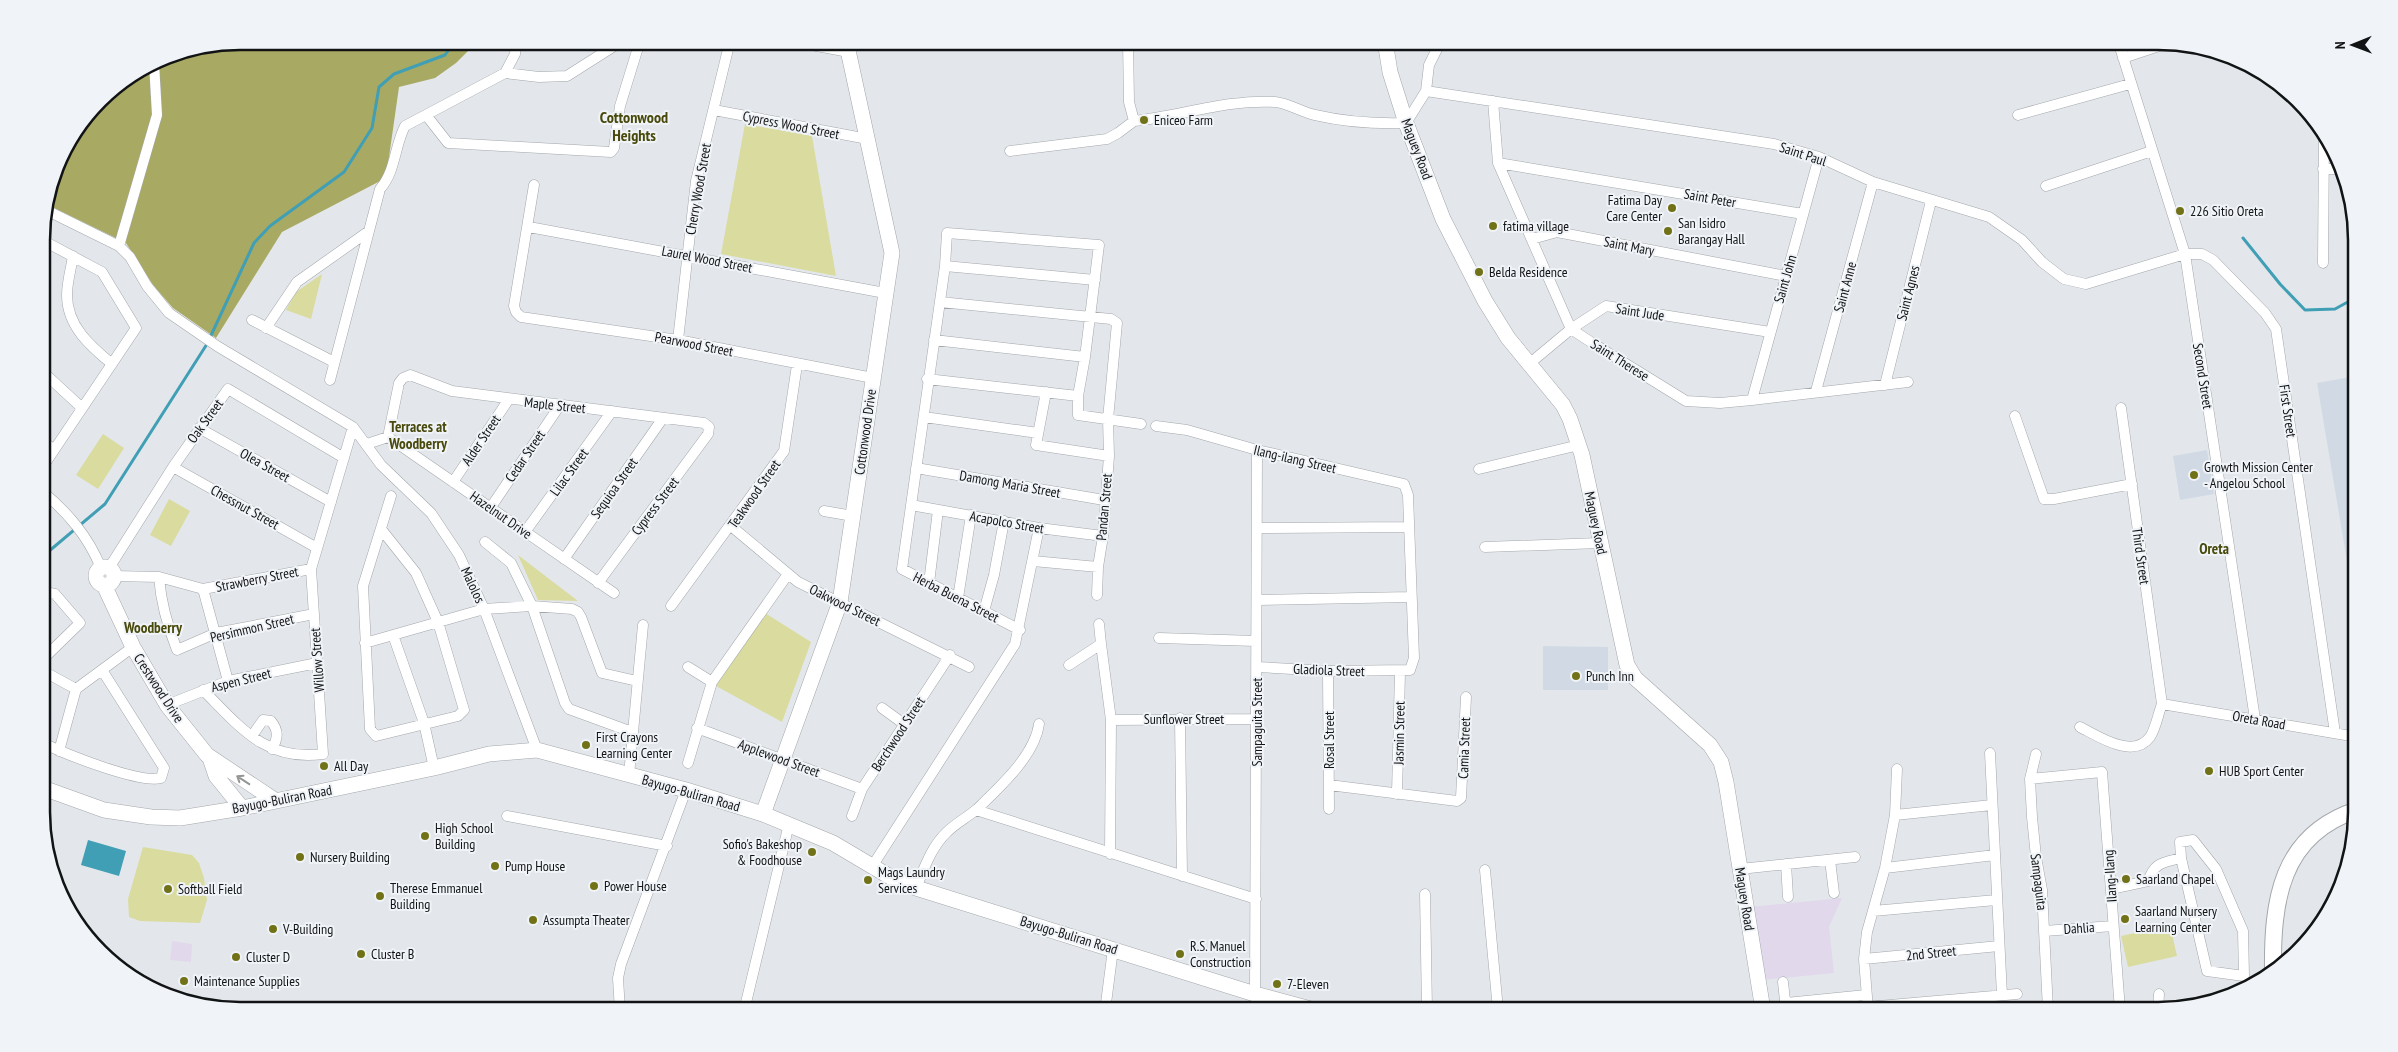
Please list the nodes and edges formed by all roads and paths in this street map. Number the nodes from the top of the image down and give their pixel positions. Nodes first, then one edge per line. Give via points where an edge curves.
1 (515, 50) edge
2 (608, 50) edge
3 (637, 50) edge
4 (728, 50) edge
5 (848, 50) edge
6 (1128, 50) edge
7 (1386, 50) edge
8 (1436, 50) edge
9 (2121, 50) edge
10 (2147, 50) edge
11 (2123, 58) junction
12 (154, 71) edge
13 (505, 73) junction
14 (2130, 84) junction
15 (1426, 91) junction
16 (1493, 102) junction
17 (714, 110) junction
18 (426, 115) junction
19 (2018, 116) dead end
20 (1134, 121) junction
21 (1406, 123) junction
22 (868, 139) junction
23 (2324, 148) edge
24 (1010, 151) dead end
25 (2152, 151) junction
26 (1818, 157) junction
27 (1498, 162) junction
28 (2323, 168) junction
29 (2334, 169) edge
30 (1873, 182) junction
31 (534, 185) dead end
32 (2046, 186) dead end
33 (1931, 201) junction
34 (52, 213) edge
35 (1803, 214) junction
36 (529, 227) junction
37 (369, 231) junction
38 (1532, 239) junction
39 (50, 244) edge
40 (120, 246) junction
41 (2185, 254) junction
42 (687, 255) junction
43 (73, 256) junction
44 (2323, 263) dead end
45 (945, 266) junction
46 (1786, 276) junction
47 (1095, 280) junction
48 (885, 293) junction
49 (940, 302) junction
50 (1090, 318) junction
51 (252, 320) dead end
52 (266, 328) junction
53 (1571, 329) junction
54 (1770, 332) junction
55 (678, 340) junction
56 (934, 340) junction
57 (1085, 357) junction
58 (334, 362) junction
59 (112, 364) junction
60 (797, 364) junction
61 (1529, 364) junction
62 (50, 378) edge
63 (873, 378) junction
64 (927, 379) junction
65 (330, 380) dead end
66 (1908, 382) dead end
67 (1885, 385) junction
68 (1046, 392) junction
69 (1816, 392) junction
70 (1078, 396) junction
71 (510, 400) junction
72 (1752, 400) junction
73 (560, 405) junction
74 (82, 408) junction
75 (2121, 408) dead end
76 (612, 411) junction
77 (2014, 416) dead end
78 (924, 417) junction
79 (663, 418) junction
80 (1108, 419) junction
81 (1141, 424) dead end
82 (1156, 426) dead end
83 (353, 427) junction
84 (709, 427) joint
85 (199, 428) junction
86 (1038, 433) junction
87 (388, 437) junction
88 (367, 444) junction
89 (1579, 445) junction
90 (50, 447) edge
91 (54, 450) junction
92 (1257, 450) junction
93 (50, 456) edge
94 (1109, 456) junction
95 (344, 458) junction
96 (173, 467) junction
97 (916, 468) junction
98 (1479, 469) dead end
99 (454, 482) junction
100 (2132, 484) junction
101 (391, 496) dead end
102 (50, 498) edge
103 (1104, 500) junction
104 (331, 502) junction
105 (911, 505) junction
106 (491, 507) junction
107 (938, 510) junction
108 (824, 511) dead end
109 (971, 515) junction
110 (853, 516) junction
111 (1004, 521) junction
112 (731, 526) junction
113 (1039, 528) junction
114 (1257, 528) junction
115 (1409, 528) junction
116 (381, 529) junction
117 (525, 532) junction
118 (1103, 536) junction
119 (485, 542) dead end
120 (1600, 543) junction
121 (1485, 547) dead end
122 (317, 548) junction
123 (564, 559) junction
124 (1033, 561) junction
125 (1098, 567) junction
126 (311, 568) junction
127 (107, 574) junction
128 (788, 574) junction
129 (159, 577) junction
130 (598, 583) junction
131 (928, 583) junction
132 (203, 589) junction
133 (50, 593) edge
134 (614, 593) dead end
135 (1097, 595) dead end
136 (1411, 597) junction
137 (958, 598) junction
138 (1257, 600) junction
139 (840, 602) junction
140 (532, 606) junction
141 (671, 606) dead end
142 (484, 609) junction
143 (984, 611) junction
144 (314, 614) junction
145 (438, 622) junction
146 (1099, 624) dead end
147 (643, 625) dead end
148 (1020, 630) junction
149 (216, 633) junction
150 (393, 635) junction
151 (1159, 638) dead end
152 (1256, 641) junction
153 (365, 643) junction
154 (1102, 644) junction
155 (133, 647) junction
156 (50, 652) edge
157 (950, 655) junction
158 (317, 663) junction
159 (1070, 665) dead end
160 (688, 667) dead end
161 (969, 667) dead end
162 (1257, 667) junction
163 (102, 670) junction
164 (1328, 671) junction
165 (1400, 672) junction
166 (50, 675) edge
167 (638, 681) junction
168 (228, 682) junction
169 (712, 682) junction
170 (76, 689) junction
171 (203, 690) junction
172 (1466, 697) dead end
173 (168, 704) junction
174 (2162, 704) junction
175 (882, 708) dead end
176 (1180, 718) junction
177 (1256, 719) junction
178 (2255, 719) junction
179 (1111, 720) junction
180 (424, 723) junction
181 (904, 724) junction
182 (1039, 724) dead end
183 (2080, 727) dead end
184 (696, 728) junction
185 (632, 732) junction
186 (2336, 733) junction
187 (2348, 735) edge
188 (252, 736) junction
189 (50, 746) edge
190 (272, 749) junction
191 (537, 750) junction
192 (59, 751) junction
193 (1990, 753) dead end
194 (2036, 754) dead end
195 (210, 758) junction
196 (783, 759) junction
197 (688, 763) dead end
198 (434, 768) junction
199 (1897, 769) dead end
200 (629, 775) junction
201 (2030, 779) junction
202 (1329, 785) junction
203 (862, 789) junction
204 (686, 790) junction
205 (50, 791) edge
206 (1397, 794) junction
207 (276, 801) junction
208 (1992, 805) junction
209 (242, 808) junction
210 (1330, 809) dead end
211 (976, 810) junction
212 (2348, 813) edge
213 (763, 814) junction
214 (1895, 815) junction
215 (507, 816) dead end
216 (852, 816) dead end
217 (789, 824) junction
218 (666, 846) junction
219 (1110, 854) junction
220 (1995, 854) junction
221 (1855, 857) dead end
222 (2181, 858) junction
223 (1830, 860) junction
224 (1786, 864) junction
225 (873, 865) junction
226 (1885, 868) junction
227 (1485, 870) dead end
228 (1740, 870) junction
229 (1182, 876) junction
230 (916, 888) junction
231 (2111, 889) junction
232 (1834, 893) dead end
233 (1426, 894) dead end
234 (1788, 897) dead end
235 (1256, 900) junction
236 (1996, 900) junction
237 (1873, 911) junction
238 (2113, 926) junction
239 (2044, 931) junction
240 (1999, 946) junction
241 (1113, 949) junction
242 (1864, 959) junction
243 (2273, 964) edge
244 (1783, 982) dead end
245 (1255, 994) junction
246 (2017, 994) dead end
247 (2159, 994) dead end
248 (1866, 995) junction
249 (2002, 995) junction
250 (619, 1002) edge
251 (746, 1002) edge
252 (1106, 1002) edge
253 (1286, 1002) edge
254 (1427, 1002) edge
255 (1497, 1002) edge
256 (1762, 1002) edge
257 (1785, 1002) edge
258 (1819, 1002) edge
259 (1866, 1002) edge
260 (1934, 1002) edge
261 (2048, 1002) edge
262 (2119, 1002) edge
263 (2158, 1002) edge

1 - 13 street
2 - 13 street via 567,76
3 - 18 street via 620,106 611,152 448,143
4 - 17 street, Cherry Wood Street
5 - 22 street, Cottonwood Drive
6 - 20 street via 1129,102
7 - 21 street, Maguey Road
8 - 15 street via 1429,65
9 - 11 street, Second Street
10 - 11 street
11 - 14 street, Second Street
12 - 40 street via 157,115
13 - 18 street
14 - 19 street
14 - 25 street, Second Street
15 - 16 street, Saint Paul
15 - 21 street
16 - 26 street, Saint Paul via 1774,144
16 - 27 street
17 - 22 street, Cypress Wood Street
17 - 42 street, Cherry Wood Street via 696,181
18 - 37 street via 405,126 398,139 390,178 380,189
20 - 21 street via 1253,102 1277,102 1312,115 1342,120 1371,124
20 - 24 street via 1107,139
21 - 61 street, Maguey Road via 1443,219 1484,301
22 - 48 street, Cottonwood Drive via 892,253
23 - 28 street
25 - 32 street
25 - 41 street, Second Street
26 - 30 street, Saint Paul
26 - 35 street, Saint John
27 - 35 street, Saint Peter
27 - 38 street
28 - 29 street
28 - 44 street
30 - 33 street, Saint Paul
30 - 69 street, Saint Anne
31 - 36 street
33 - 41 street, Saint Paul via 1989,217 2022,240 2042,262 2064,279 2086,284
33 - 67 street, Saint Agnes
34 - 40 street
35 - 46 street, Saint John
36 - 42 street, Laurel Wood Street
36 - 55 street, Pearwood Street via 514,306 521,317
37 - 52 street via 296,282
37 - 58 street
38 - 46 street, Saint Mary via 1557,232
38 - 53 street
39 - 43 street
40 - 83 street, Malolos via 169,313 217,346
41 - 178 street, Second Street
41 - 186 street, First Street via 2202,254 2213,260 2265,313 2276,329
42 - 48 street, Laurel Wood Street
42 - 55 street, Cherry Wood Street
43 - 59 street via 67,296 73,322 90,346
43 - 59 street via 102,272 136,328
45 - 47 street
45 - 47 street, Herba Buena Street via 947,233 1099,245
45 - 49 street, Herba Buena Street
46 - 54 street, Saint John
47 - 50 street
48 - 63 street, Cottonwood Drive
49 - 50 street
49 - 56 street, Herba Buena Street
50 - 57 street
50 - 80 street, Pandan Street via 1111,319 1118,326
51 - 52 street
52 - 58 street
53 - 54 street, Saint Jude via 1606,306
53 - 61 street, Saint Jude
53 - 72 street, Saint Therese via 1686,401 1720,403
54 - 72 street, Saint John
55 - 60 street, Pearwood Street
56 - 57 street
56 - 64 street, Herba Buena Street
57 - 70 street
58 - 65 street
59 - 74 street
60 - 63 street, Pearwood Street
60 - 112 street, Teakwood Street via 784,451
61 - 89 street, Maguey Road via 1563,405
62 - 74 street
63 - 110 street, Cottonwood Drive
64 - 68 street
64 - 78 street, Herba Buena Street
66 - 67 street, Saint Therese
67 - 69 street, Saint Therese
68 - 70 street
68 - 86 street
69 - 72 street, Saint Therese
70 - 80 street via 1078,415
71 - 73 street, Maple Street
71 - 87 street, Maple Street via 452,391 410,375 399,382
71 - 99 street, Alder Street
73 - 76 street, Maple Street
73 - 106 street, Cedar Street
74 - 91 street
75 - 100 street, Third Street
76 - 79 street, Maple Street
76 - 117 street, Lilac Street
77 - 100 street via 2044,499
78 - 86 street
78 - 97 street, Herba Buena Street
79 - 84 street, Maple Street via 704,423
79 - 123 street, Sequioa Street
80 - 81 street
80 - 94 street, Pandan Street
82 - 92 street, Ilang-ilang Street via 1187,430
83 - 88 street, Malolos
83 - 95 street, Willow Street
84 - 130 street, Cypress Street via 708,434
85 - 95 street, Oak Street via 228,389
85 - 96 street, Oak Street
85 - 104 street, Olea Street
86 - 94 street via 1036,445
87 - 88 street
87 - 99 street, Hazelnut Drive
88 - 142 street, Malolos via 381,465 431,513 459,555
89 - 98 street
89 - 120 street, Maguey Road
90 - 91 street
91 - 93 street
92 - 114 street, Sampaguita Street
92 - 115 street, Ilang-ilang Street via 1404,484 1408,495
94 - 103 street, Pandan Street
95 - 104 street, Willow Street
96 - 122 street, Chessnut Street
96 - 127 street, Oak Street
97 - 103 street, Damong Maria Street
97 - 105 street, Herba Buena Street
99 - 106 street, Hazelnut Drive
100 - 174 street, Third Street
101 - 116 street
102 - 127 street, Crestwood Drive via 85,534
103 - 118 street, Pandan Street
104 - 122 street, Willow Street
105 - 107 street, Acapolco Street
105 - 131 street, Herba Buena Street via 902,569
106 - 117 street, Hazelnut Drive
107 - 109 street, Acapolco Street
107 - 131 street
108 - 110 street
109 - 111 street, Acapolco Street
109 - 137 street
110 - 139 street, Cottonwood Drive
111 - 113 street, Acapolco Street
111 - 143 street
112 - 128 street, Oakwood Street
112 - 141 street, Teakwood Street
113 - 118 street, Acapolco Street
113 - 124 street
114 - 115 street
114 - 138 street, Sampaguita Street
115 - 136 street
116 - 145 street via 416,573
116 - 153 street via 363,586
117 - 123 street, Hazelnut Drive
118 - 125 street, Pandan Street
119 - 140 street via 511,563
120 - 121 street
120 - 228 street, Maguey Road via 1627,665 1635,678 1710,745 1720,762
122 - 126 street, Willow Street
123 - 130 street, Hazelnut Drive
124 - 125 street
124 - 148 street
125 - 135 street, Pandan Street
126 - 132 street, Strawberry Street
126 - 144 street, Willow Street
127 - 129 street, Strawberry Street
127 - 155 street, Crestwood Drive
128 - 139 street, Oakwood Street
128 - 169 street
129 - 132 street, Strawberry Street
129 - 149 street, Persimmon Street via 163,612 177,650
130 - 134 street, Hazelnut Drive
131 - 137 street, Herba Buena Street
132 - 149 street
133 - 156 street via 55,594 80,623
136 - 138 street
136 - 165 street via 1413,664 1410,670
137 - 143 street, Herba Buena Street
138 - 152 street, Sampaguita Street
139 - 157 street, Oakwood Street
139 - 196 street, Cottonwood Drive
140 - 142 street
140 - 167 street via 578,612 602,673
140 - 185 street via 569,709
142 - 145 street
142 - 191 street, Malolos
143 - 148 street, Herba Buena Street
144 - 149 street, Persimmon Street
144 - 158 street, Willow Street
145 - 150 street
145 - 180 street via 464,710 458,716
146 - 154 street
147 - 167 street
148 - 225 street via 1015,644
149 - 168 street
150 - 153 street
150 - 180 street
151 - 152 street
152 - 162 street, Sampaguita Street
153 - 180 street via 371,732 379,735
154 - 159 street
154 - 179 street
155 - 163 street
155 - 173 street, Crestwood Drive
157 - 161 street, Oakwood Street
157 - 181 street, Berchwood Street
158 - 168 street, Aspen Street
158 - 190 street, Willow Street via 323,754 306,757
160 - 169 street
162 - 164 street, Gladiola Street
162 - 177 street, Sampaguita Street
163 - 170 street
163 - 192 street via 164,768 163,775 159,779 144,779
164 - 165 street, Gladiola Street
164 - 202 street, Rosal Street
165 - 206 street, Jasmin Street
166 - 170 street
167 - 185 street
168 - 171 street, Aspen Street
169 - 184 street
170 - 192 street
171 - 173 street, Aspen Street
171 - 188 street, Willow Street
172 - 206 street, Camia Street via 1461,798 1457,801
173 - 195 street, Crestwood Drive
174 - 178 street, Oreta Road
174 - 183 street via 2150,737 2134,747 2121,746
175 - 181 street
176 - 177 street, Sunflower Street
176 - 179 street, Sunflower Street
176 - 229 street
177 - 235 street, Sampaguita Street
178 - 186 street, Oreta Road
179 - 219 street
180 - 198 street
181 - 203 street, Berchwood Street
182 - 211 street via 1038,734 1026,756
184 - 196 street, Applewood Street
184 - 197 street
185 - 200 street
186 - 187 street, Oreta Road
188 - 190 street, Willow Street
188 - 190 street via 264,720 271,721 277,728 278,739
189 - 192 street
191 - 198 street, Bayugo-Buliran Road via 489,754
191 - 200 street, Bayugo-Buliran Road
193 - 208 street
194 - 201 street, Sampaguita
207 -> 195 street, Crestwood Drive
195 - 209 street, Crestwood Drive via 216,776
196 - 203 street, Applewood Street
196 - 213 street, Cottonwood Drive
198 - 207 street, Bayugo-Buliran Road
199 - 214 street
200 - 204 street, Bayugo-Buliran Road
201 - 231 street, Ilang-Ilang via 2102,772
201 - 239 street, Sampaguita
202 - 206 street
202 - 210 street, Rosal Street
203 - 216 street, Berchwood Street
204 - 213 street, Bayugo-Buliran Road
204 - 218 street
205 - 209 street, Bayugo-Buliran Road via 104,810 151,817 180,818
207 - 209 street, Bayugo-Buliran Road
208 - 214 street
208 - 220 street
211 - 219 street
211 - 230 street via 946,832 932,850
212 - 243 main road via 2314,834 2291,859 2277,903
213 - 217 street, Bayugo-Buliran Road
214 - 226 street
215 - 218 street
217 - 225 street, Bayugo-Buliran Road
217 - 251 street
218 - 250 street via 621,964
219 - 229 street
220 - 226 street
220 - 236 street
221 - 223 street
222 - 222 street via 2207,971 2244,976 2243,931 2216,869 2193,840 2180,842
222 - 231 street via 2159,864 2148,881
223 - 224 street
223 - 232 street
224 - 228 street
224 - 234 street
225 - 230 street, Bayugo-Buliran Road via 892,878
226 - 237 street
227 - 255 street
228 - 256 street, Maguey Road
229 - 235 street
230 - 241 street, Bayugo-Buliran Road
231 - 238 street, Ilang-Ilang
233 - 254 street
235 - 245 street, Sampaguita Street
236 - 237 street
236 - 240 street
237 - 242 street
238 - 239 street, Dahlia
238 - 262 street, Ilang-Ilang
239 - 261 street, Sampaguita
240 - 242 street, 2nd Street
240 - 249 street
241 - 245 street, Bayugo-Buliran Road
241 - 252 street
242 - 248 street
244 - 257 street
245 - 253 street, Bayugo-Buliran Road
246 - 249 street
247 - 263 street
248 - 258 street
248 - 259 street
249 - 260 street

